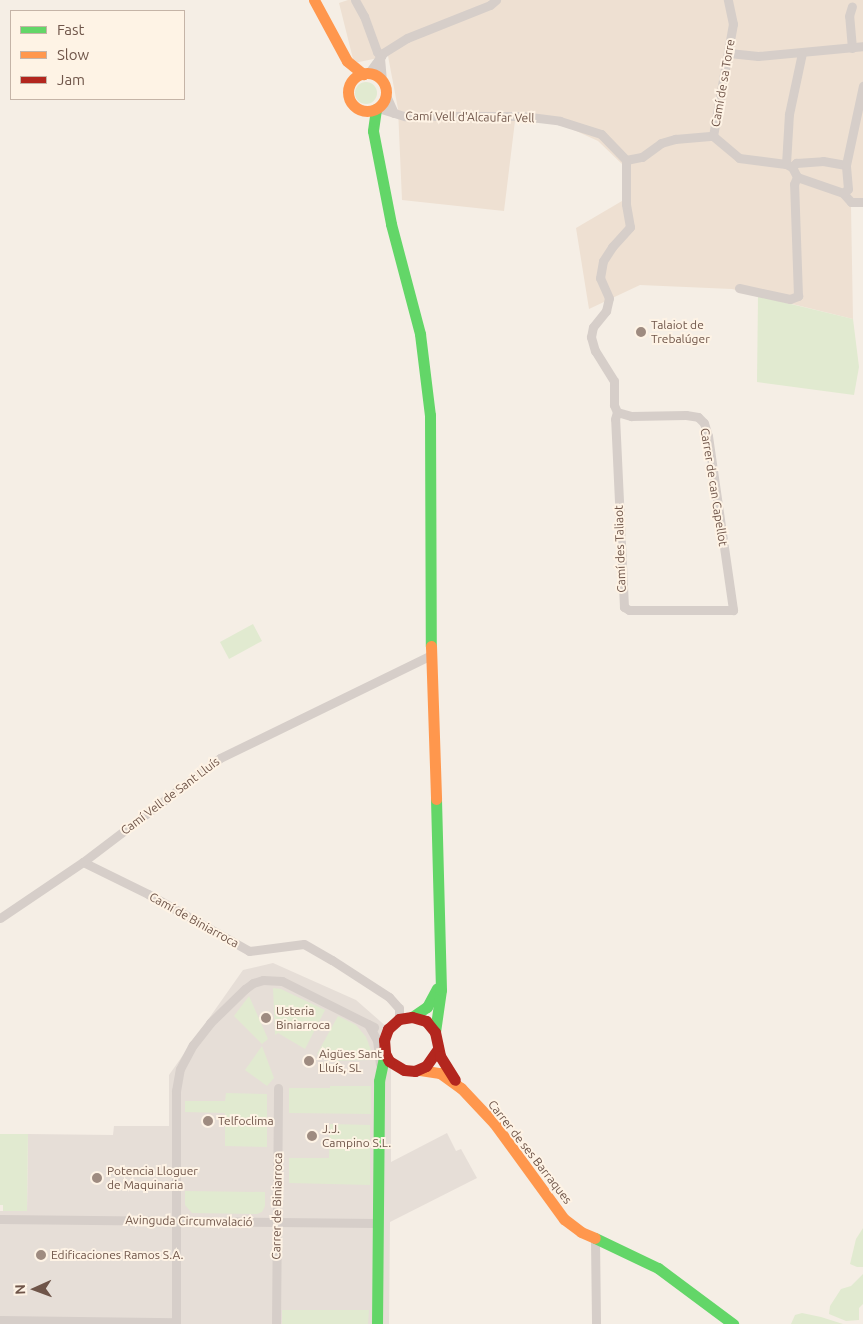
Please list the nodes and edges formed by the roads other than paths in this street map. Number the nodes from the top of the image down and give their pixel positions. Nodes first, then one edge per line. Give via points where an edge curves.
1 (314, 0) edge
2 (355, 0) edge
3 (496, 0) edge
4 (728, 0) edge
5 (852, 6) dead end
6 (863, 47) edge
7 (852, 48) junction
8 (729, 53) junction
9 (802, 53) junction
10 (381, 56) junction
11 (347, 61) junction
12 (365, 74) junction
13 (382, 81) junction
14 (351, 82) junction
15 (863, 86) edge
16 (385, 94) junction
17 (377, 108) junction
18 (358, 109) junction
19 (396, 114) junction
20 (373, 131) junction
21 (713, 136) junction
22 (626, 160) junction
23 (846, 165) junction
24 (789, 166) junction
25 (797, 177) junction
26 (843, 193) junction
27 (863, 202) edge
28 (739, 288) dead end
29 (618, 412) junction
30 (733, 610) joint
31 (431, 655) junction
32 (83, 862) junction
33 (0, 918) edge
34 (441, 979) junction
35 (412, 1017) junction
36 (400, 1019) junction
37 (371, 1026) junction
38 (435, 1032) junction
39 (386, 1034) junction
40 (438, 1049) junction
41 (385, 1053) junction
42 (404, 1070) junction
43 (420, 1070) junction
44 (380, 1073) junction
45 (278, 1088) dead end
46 (460, 1088) junction
47 (379, 1095) junction
48 (0, 1219) edge
49 (176, 1221) junction
50 (277, 1222) junction
51 (377, 1223) junction
52 (595, 1239) junction
53 (0, 1320) edge
54 (176, 1323) edge
55 (276, 1324) edge
56 (377, 1324) edge
57 (596, 1324) edge
58 (733, 1324) edge

1 - 11 main road
2 - 10 street
3 - 10 street via 407,38
4 - 8 street, Camí de sa Torre via 733,24
5 - 7 street via 849,16
6 - 7 street
7 - 9 street
8 - 9 street via 758,56
8 - 21 street, Camí de sa Torre
9 - 24 street via 789,114
10 - 12 street
10 - 13 street
11 - 12 main road
11 - 14 main road
12 - 13 main road
12 - 14 main road
13 - 16 main road
14 - 18 main road via 349,97
15 - 23 street
16 - 17 main road
16 - 19 street
17 - 18 main road
17 - 19 street, Camí Vell d'Alcaufar Vell
17 - 20 main road
18 - 20 main road
19 - 22 street, Camí Vell d'Alcaufar Vell via 522,116 560,121 601,134
20 - 31 main road via 391,224 420,334 430,415
21 - 22 street via 675,139 642,157
21 - 24 street via 739,158
22 - 29 street via 626,204 630,227 612,247 604,262 600,278 609,298 606,311 593,327 591,337 595,351 614,381 614,405
23 - 24 street via 823,161
23 - 26 street via 848,189
24 - 25 street
25 - 26 street
25 - 28 street via 794,184 798,296 790,299
26 - 27 street via 851,202
29 - 30 street, Carrer de can Capellot via 631,416 686,415 698,417 704,423
29 - 30 street, Camí des Taliaot via 615,419 624,607 629,610
31 - 32 street, Camí Vell de Sant Lluís via 220,758
31 - 34 main road
32 - 33 street, Camí Vell de Sant Lluís
32 - 36 street, Camí de Biniarroca via 148,894 249,951 304,944 390,997 399,1008
34 - 35 main road via 427,1007
34 - 38 main road
35 - 36 main road
35 - 38 main road via 426,1021
36 - 39 main road
37 - 39 street
37 - 44 street via 377,1040
37 - 49 street via 304,991 274,980 253,983 210,1023 180,1068 176,1091
38 - 40 main road
39 - 41 main road
40 - 43 main road via 432,1062
40 - 46 main road
41 - 42 main road via 396,1067
41 - 44 main road
42 - 43 main road
42 - 47 main road via 390,1073
43 - 46 main road via 440,1073
44 - 47 main road
45 - 50 street, Carrer de Biniarroca
46 - 52 main road, Carrer de ses Barraques via 494,1123 564,1219
47 - 51 main road
48 - 49 street, Avinguda Circumvalació
49 - 50 street, Avinguda Circumvalació
49 - 54 street
50 - 51 street, Avinguda Circumvalació
50 - 55 street, Carrer de Biniarroca
51 - 56 main road
52 - 57 street
52 - 58 main road, Carrer de ses Barraques via 648,1262
53 - 54 street

